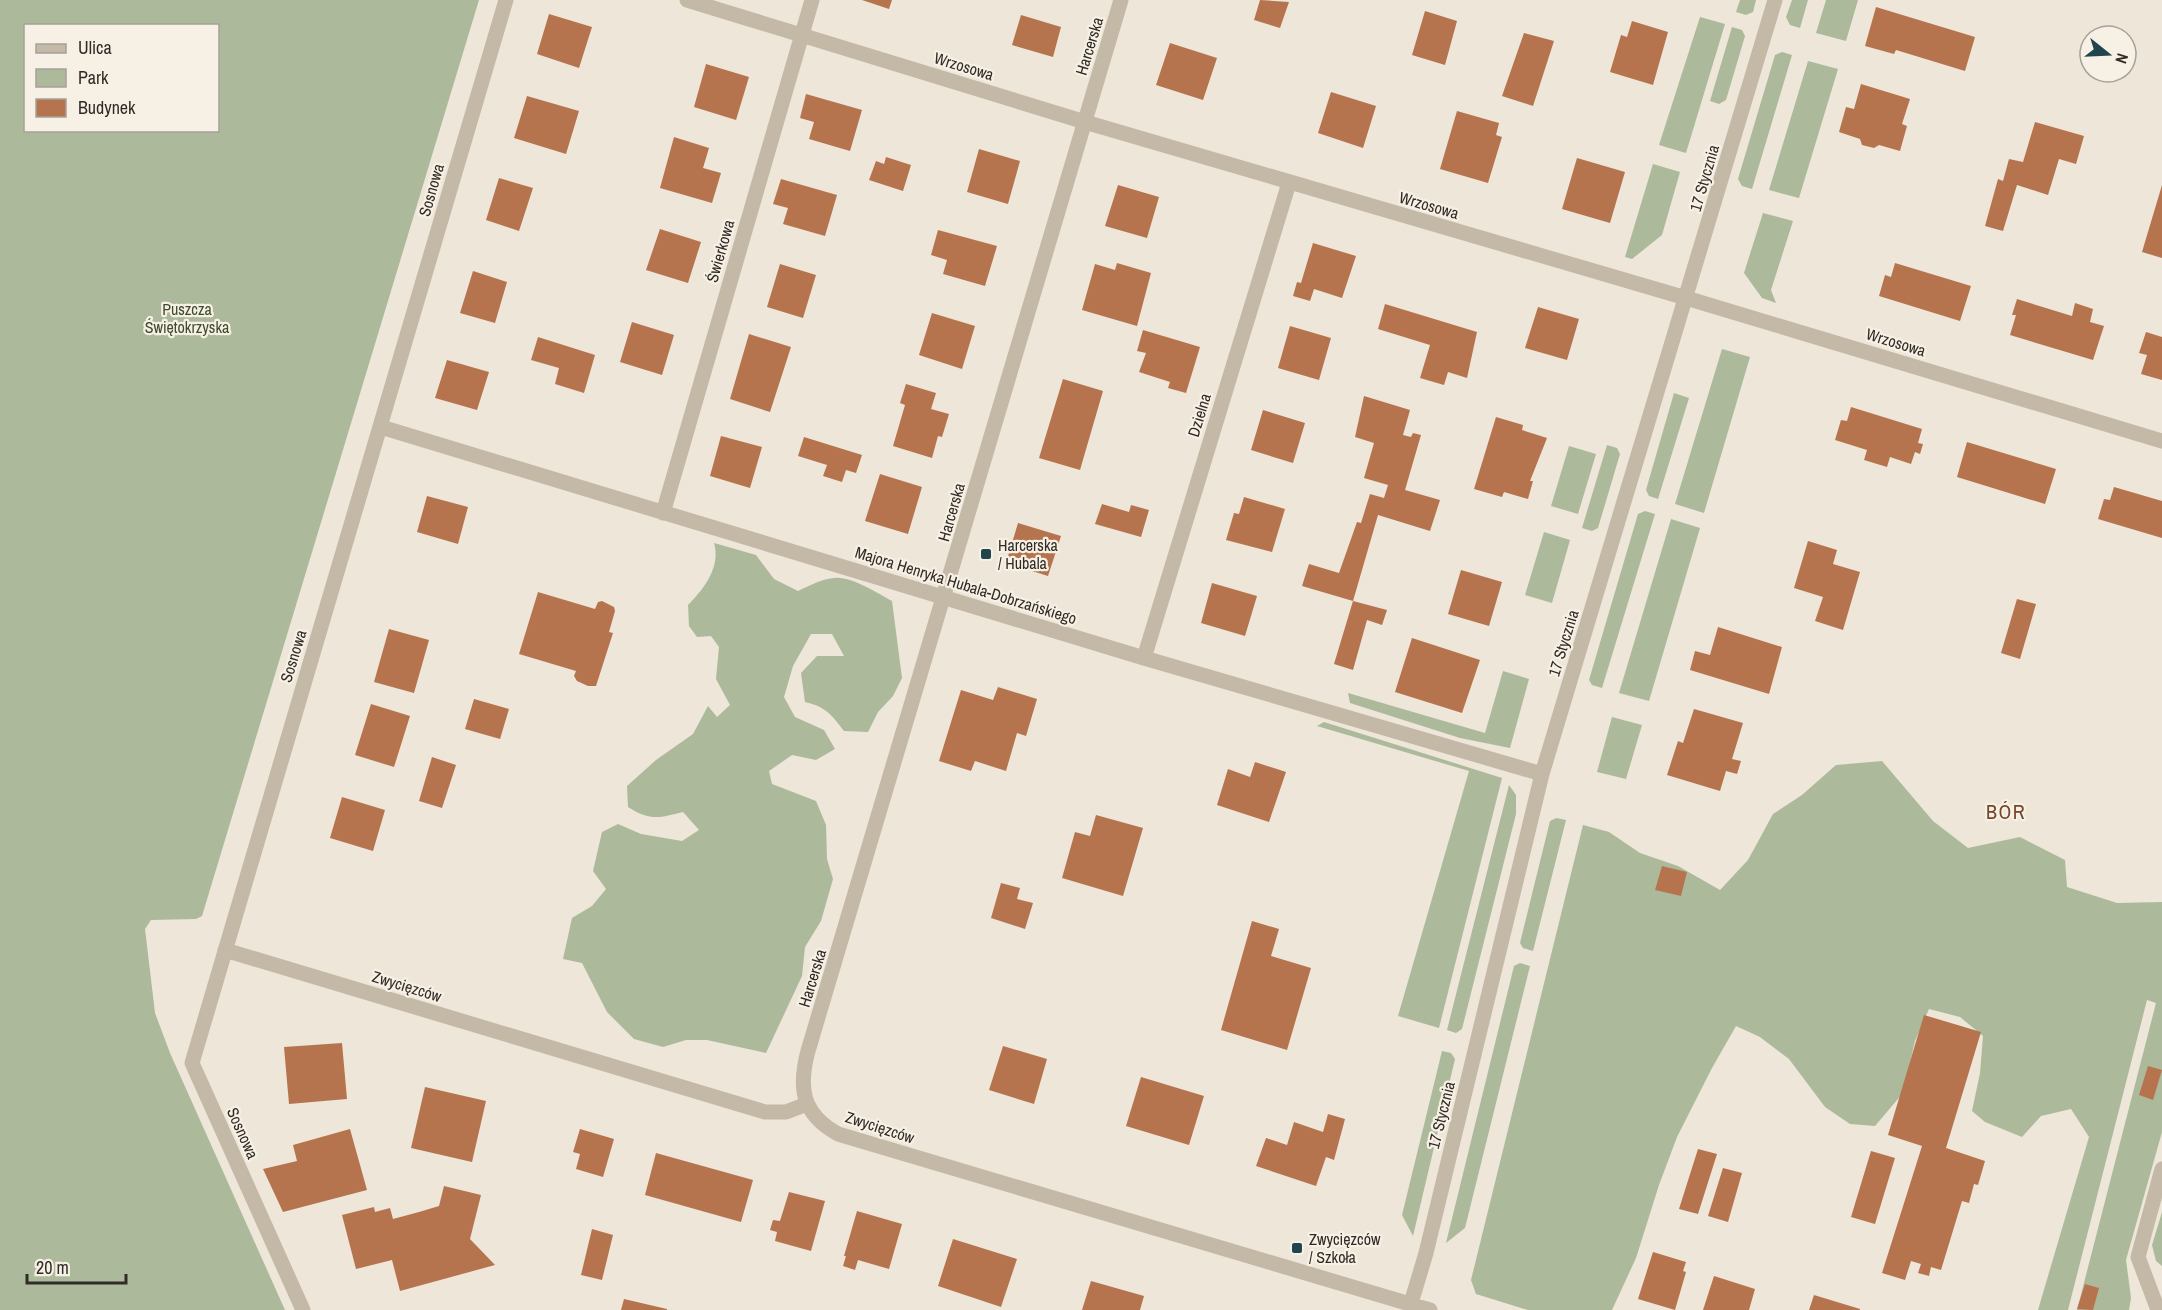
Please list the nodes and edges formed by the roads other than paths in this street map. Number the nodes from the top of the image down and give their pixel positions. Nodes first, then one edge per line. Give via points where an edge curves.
1 (506, 0) edge
2 (687, 0) edge
3 (812, 0) edge
4 (1121, 0) edge
5 (1775, 0) edge
6 (802, 34) junction
7 (1084, 122) junction
8 (1289, 183) junction
9 (1686, 298) junction
10 (381, 427) junction
11 (2162, 441) edge
12 (663, 513) junction
13 (945, 597) junction
14 (1144, 658) junction
15 (1542, 774) junction
16 (225, 950) junction
17 (807, 1104) junction
18 (2162, 1168) edge
19 (1410, 1307) edge
20 (303, 1310) edge
21 (1430, 1310) edge
22 (2158, 1310) edge

1 - 10 street, Sosnowa
2 - 6 street, Wrzosowa
3 - 6 street, Świerkowa
4 - 7 street, Harcerska
5 - 9 street, 17 Stycznia
6 - 7 street, Wrzosowa
6 - 12 street, Świerkowa
7 - 8 street, Wrzosowa
7 - 13 street, Harcerska
8 - 9 street, Wrzosowa
8 - 14 street, Dzielna
9 - 11 street, Wrzosowa
9 - 15 street, 17 Stycznia
10 - 12 street, Majora Henryka Hubala-Dobrzańskiego
10 - 16 street, Sosnowa
12 - 13 street, Majora Henryka Hubala-Dobrzańskiego
13 - 14 street, Majora Henryka Hubala-Dobrzańskiego
13 - 17 street, Harcerska via 804,1066 802,1084
14 - 15 street, Majora Henryka Hubala-Dobrzańskiego
15 - 19 street, 17 Stycznia
16 - 17 street, Zwycięzców via 765,1112 786,1112
16 - 20 street, Sosnowa via 192,1063
17 - 19 street, Zwycięzców via 825,1126 838,1134
18 - 22 street via 2138,1257
19 - 21 street, Zwycięzców

